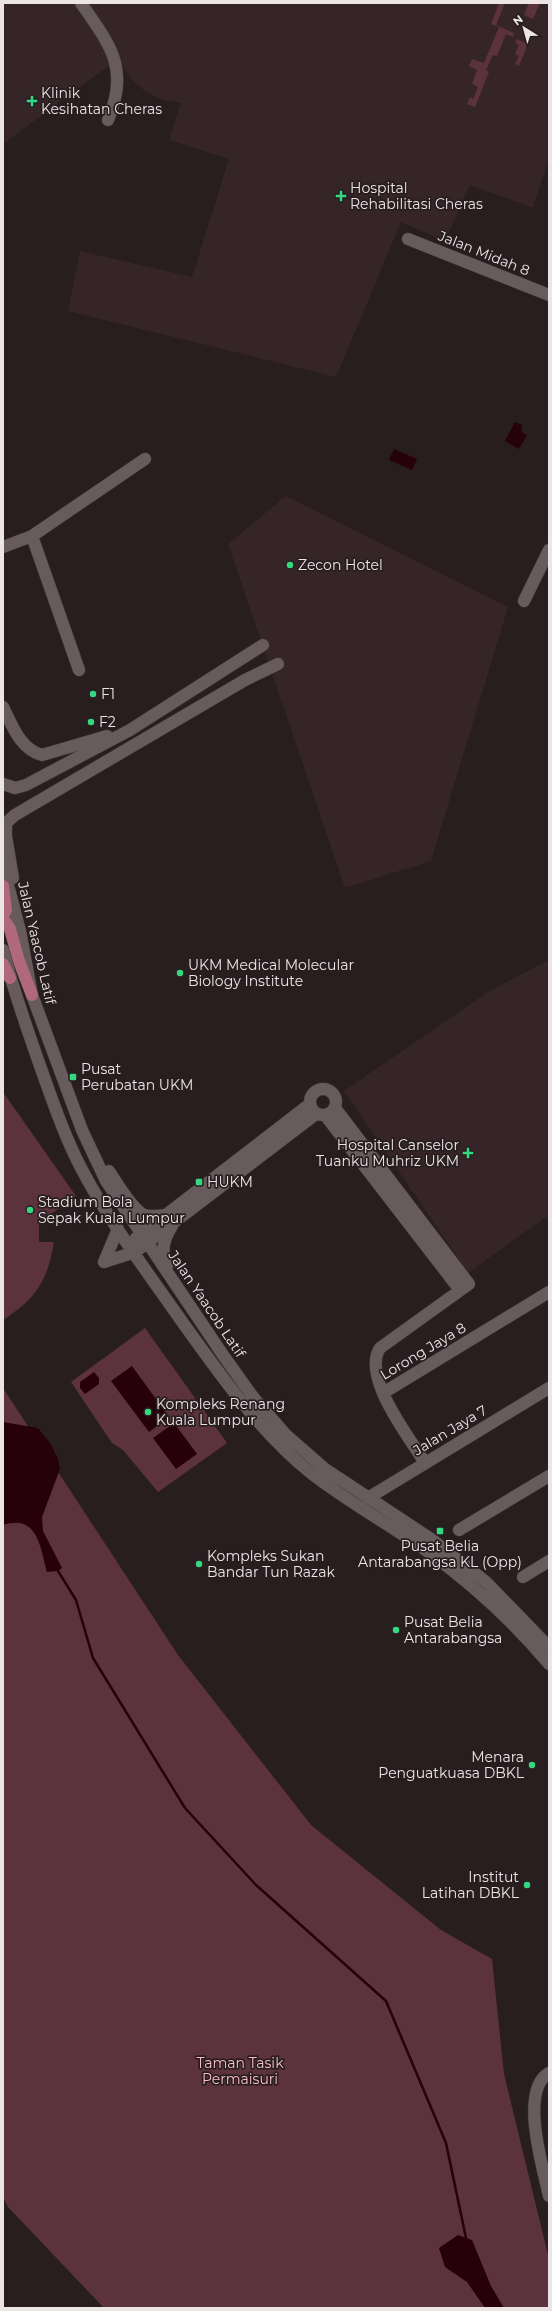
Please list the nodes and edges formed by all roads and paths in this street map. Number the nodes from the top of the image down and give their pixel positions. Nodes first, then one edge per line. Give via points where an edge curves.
1 (81, 3) edge
2 (108, 120) dead end
3 (408, 239) dead end
4 (549, 296) edge
5 (145, 459) dead end
6 (32, 536) junction
7 (3, 547) edge
8 (549, 550) edge
9 (524, 601) dead end
10 (263, 645) dead end
11 (278, 664) dead end
12 (79, 670) dead end
13 (3, 707) edge
14 (130, 730) junction
15 (3, 784) edge
16 (3, 866) edge
17 (3, 886) edge
18 (3, 917) edge
19 (20, 931) junction
20 (3, 950) edge
21 (3, 964) edge
22 (10, 978) junction
23 (32, 995) junction
24 (82, 1130) junction
25 (171, 1218) junction
26 (118, 1229) junction
27 (144, 1239) junction
28 (132, 1248) junction
29 (172, 1279) junction
30 (549, 1292) edge
31 (549, 1388) edge
32 (383, 1393) junction
33 (425, 1463) junction
34 (549, 1476) edge
35 (368, 1498) junction
36 (459, 1530) dead end
37 (549, 1561) edge
38 (523, 1577) dead end
39 (549, 1647) edge
40 (549, 1664) edge
41 (549, 2073) edge
42 (549, 2083) edge
43 (536, 2088) junction
44 (549, 2196) edge

1 - 2 street via 114,55 118,76 116,101
3 - 4 street, Jalan Midah 8
5 - 6 street
6 - 7 street
6 - 12 street
8 - 9 street
10 - 14 street
11 - 19 street via 231,688 15,814 6,822
13 - 14 street via 17,734 31,752 42,755
14 - 15 street via 26,785 15,788
16 - 19 street, Jalan Yaacob Latif
17 - 18 main road via 6,910
18 - 23 main road via 10,929
19 - 23 street, Jalan Yaacob Latif
20 - 22 street, Jalan Yaacob Latif
21 - 22 main road
22 - 26 street, Jalan Yaacob Latif via 70,1146
23 - 24 street, Jalan Yaacob Latif
24 - 25 street via 134,1207 143,1214
24 - 27 street, Jalan Yaacob Latif via 106,1181
25 - 27 street
25 - 29 street via 163,1252
25 - 32 street via 322,1110 465,1287 380,1348 375,1369
26 - 28 street, Jalan Yaacob Latif
26 - 28 street via 104,1262
27 - 28 street
27 - 29 street, Jalan Yaacob Latif
28 - 40 street, Jalan Yaacob Latif via 221,1374 258,1423 286,1452 336,1492 426,1550 460,1576
29 - 35 street, Jalan Yaacob Latif via 253,1397 286,1436 326,1469
30 - 32 street, Lorong Jaya 8
31 - 33 street, Jalan Jaya 7
32 - 33 street, Lorong Jaya 8
33 - 35 street, Jalan Jaya 7
34 - 36 street
35 - 39 street, Jalan Yaacob Latif via 434,1541 486,1582
37 - 38 street
41 - 43 street via 542,2077
42 - 43 street
43 - 44 street via 534,2108

